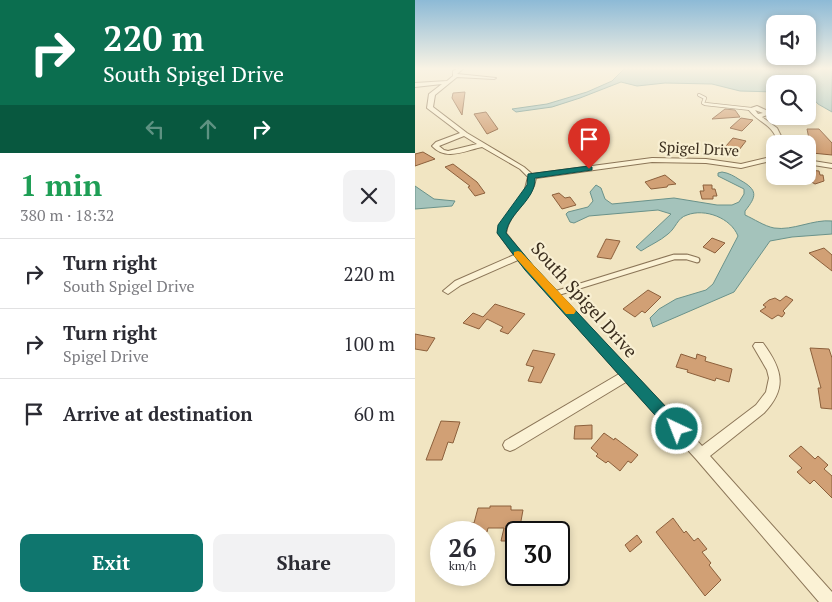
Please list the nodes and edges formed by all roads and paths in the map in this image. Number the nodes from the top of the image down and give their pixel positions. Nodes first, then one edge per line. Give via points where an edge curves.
1 (431, 96) edge
2 (701, 96) edge
3 (751, 109) joint
4 (465, 134) junction
5 (778, 135) edge
6 (482, 145) junction
7 (766, 160) edge
8 (816, 163) edge
9 (832, 166) edge
10 (531, 176) junction
11 (519, 256) junction
12 (697, 260) dead end
13 (448, 291) dead end
14 (554, 294) junction
15 (759, 346) dead end
16 (628, 375) junction
17 (510, 445) dead end
18 (701, 455) junction
19 (830, 602) edge

1 - 4 street via 429,105 432,111
2 - 3 lane via 705,98 705,104
3 - 5 street via 773,125
4 - 6 street
4 - 6 street via 435,146 448,153
6 - 10 street
7 - 10 street, Spigel Drive via 741,166 706,161 652,160
8 - 9 street
10 - 11 street, South Spigel Drive via 531,185 501,229
11 - 13 street via 458,283
11 - 14 street, South Spigel Drive
12 - 14 lane via 675,257
14 - 16 street, South Spigel Drive
15 - 18 street via 772,366 773,394 760,410
16 - 17 street
16 - 18 street, South Spigel Drive
18 - 19 street, South Spigel Drive

